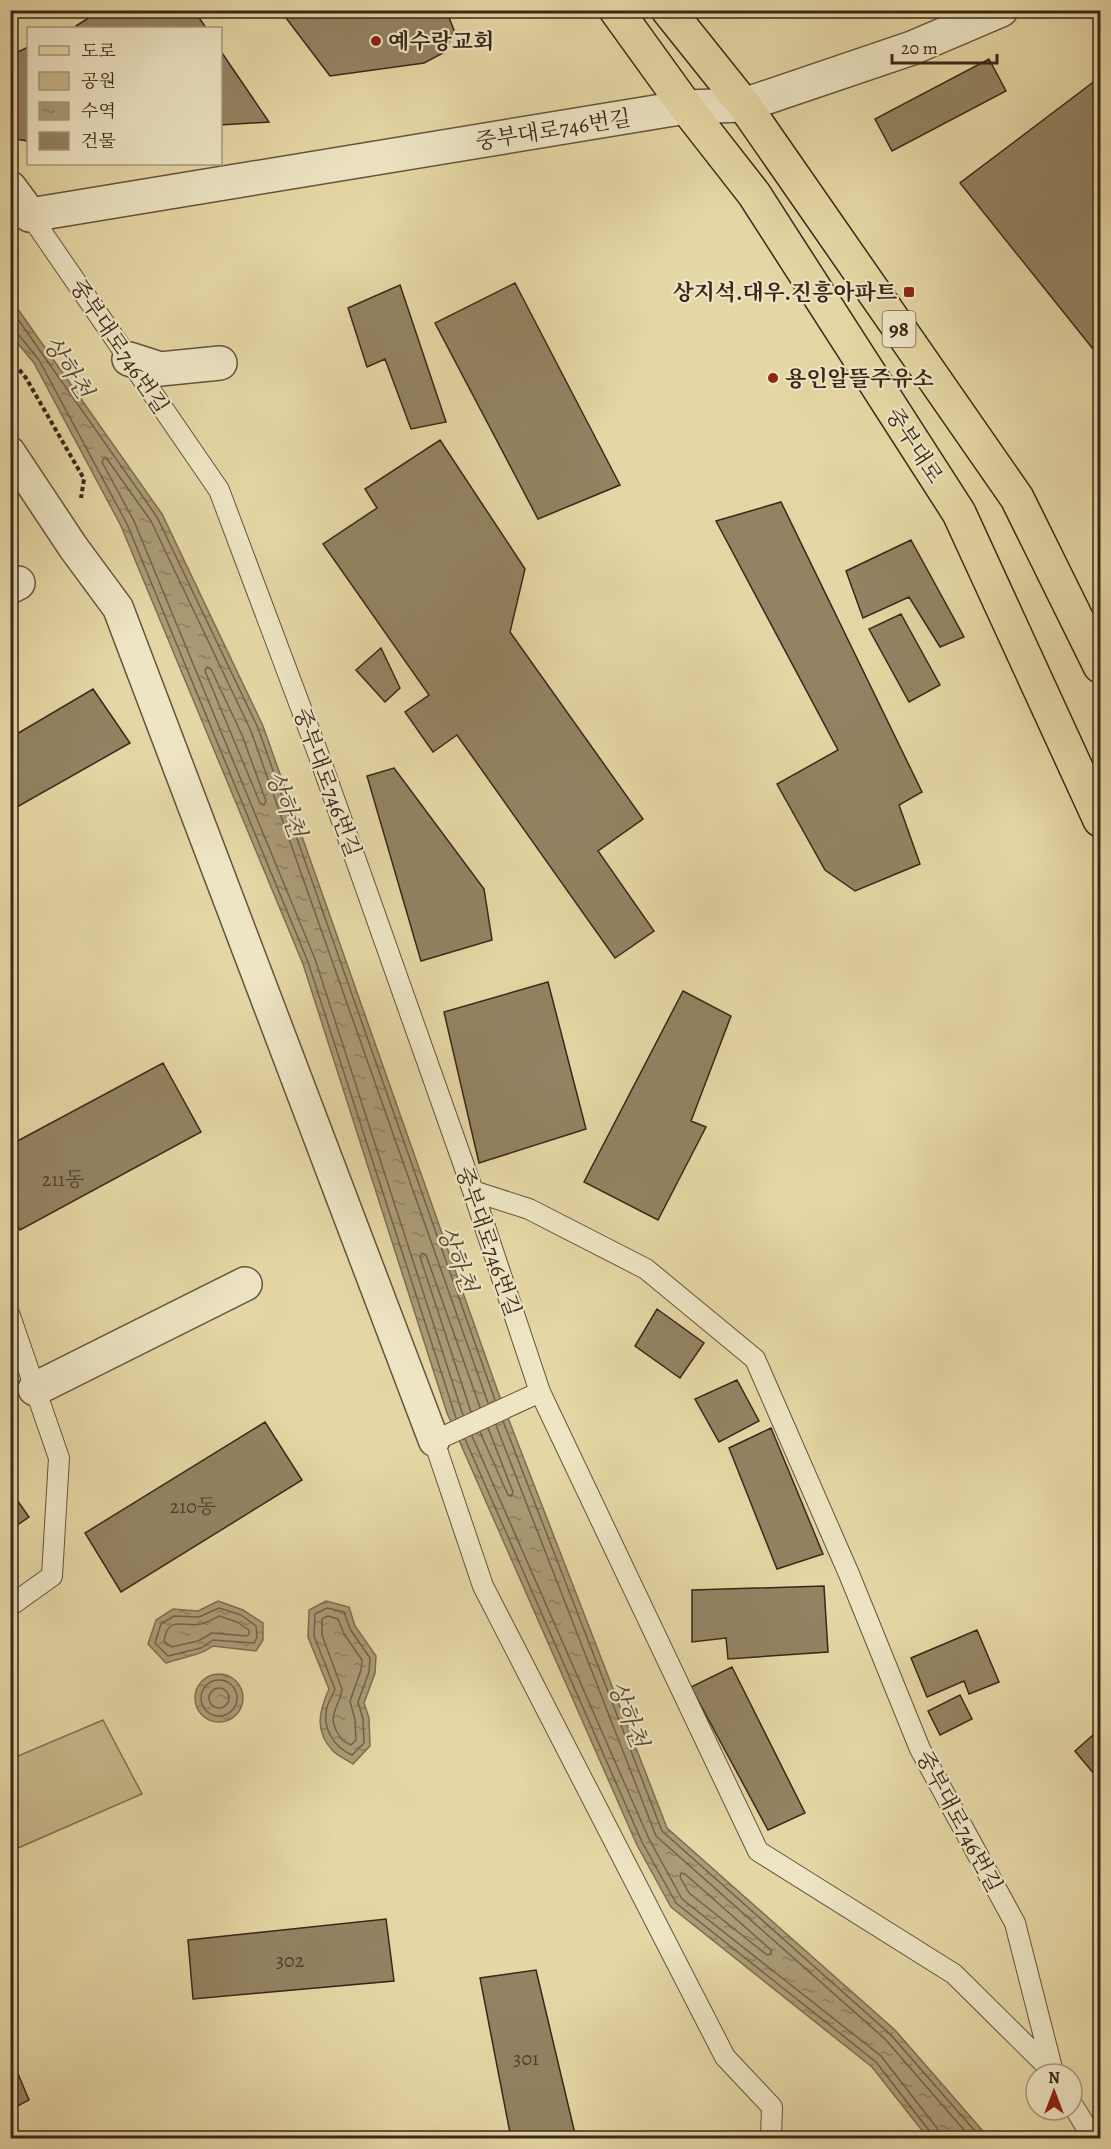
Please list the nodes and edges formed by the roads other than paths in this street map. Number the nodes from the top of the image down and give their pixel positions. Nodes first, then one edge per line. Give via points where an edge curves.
1 (616, 10) edge
2 (668, 10) edge
3 (1001, 10) edge
4 (744, 105) junction
5 (686, 107) junction
6 (10, 188) edge
7 (20, 218) edge
8 (129, 359) junction
9 (220, 363) dead end
10 (10, 452) edge
11 (1101, 666) edge
12 (1101, 820) edge
13 (473, 1191) junction
14 (245, 1284) dead end
15 (10, 1316) edge
16 (36, 1389) junction
17 (540, 1392) junction
18 (434, 1442) junction
19 (10, 1606) edge
20 (1043, 2062) edge
21 (1051, 2062) edge
22 (1083, 2122) edge
23 (771, 2139) edge
24 (1093, 2139) edge

1 - 5 main road, 중부대로 / 98
2 - 4 main road, 98
3 - 4 street, 중부대로746번길 via 912,48
4 - 5 street, 중부대로746번길
4 - 11 main road, 98 via 1017,498
5 - 7 street, 중부대로746번길
5 - 12 main road, 중부대로 / 98 via 754,194 959,513
6 - 7 street, 중부대로746번길
7 - 8 lane, 중부대로746번길
8 - 9 street via 160,369
8 - 13 lane, 중부대로746번길 via 219,490 319,756
10 - 18 street via 118,608
13 - 17 lane, 중부대로746번길
13 - 21 lane, 중부대로746번길 via 529,1209 646,1269 755,1359 920,1749 1015,1923
14 - 16 street
15 - 16 lane
16 - 19 lane via 59,1458 52,1576
17 - 18 lane
17 - 20 lane, 중부대로746번길 via 758,1851 954,1974
18 - 23 lane via 483,1586 725,2057 772,2107
22 - 24 lane

